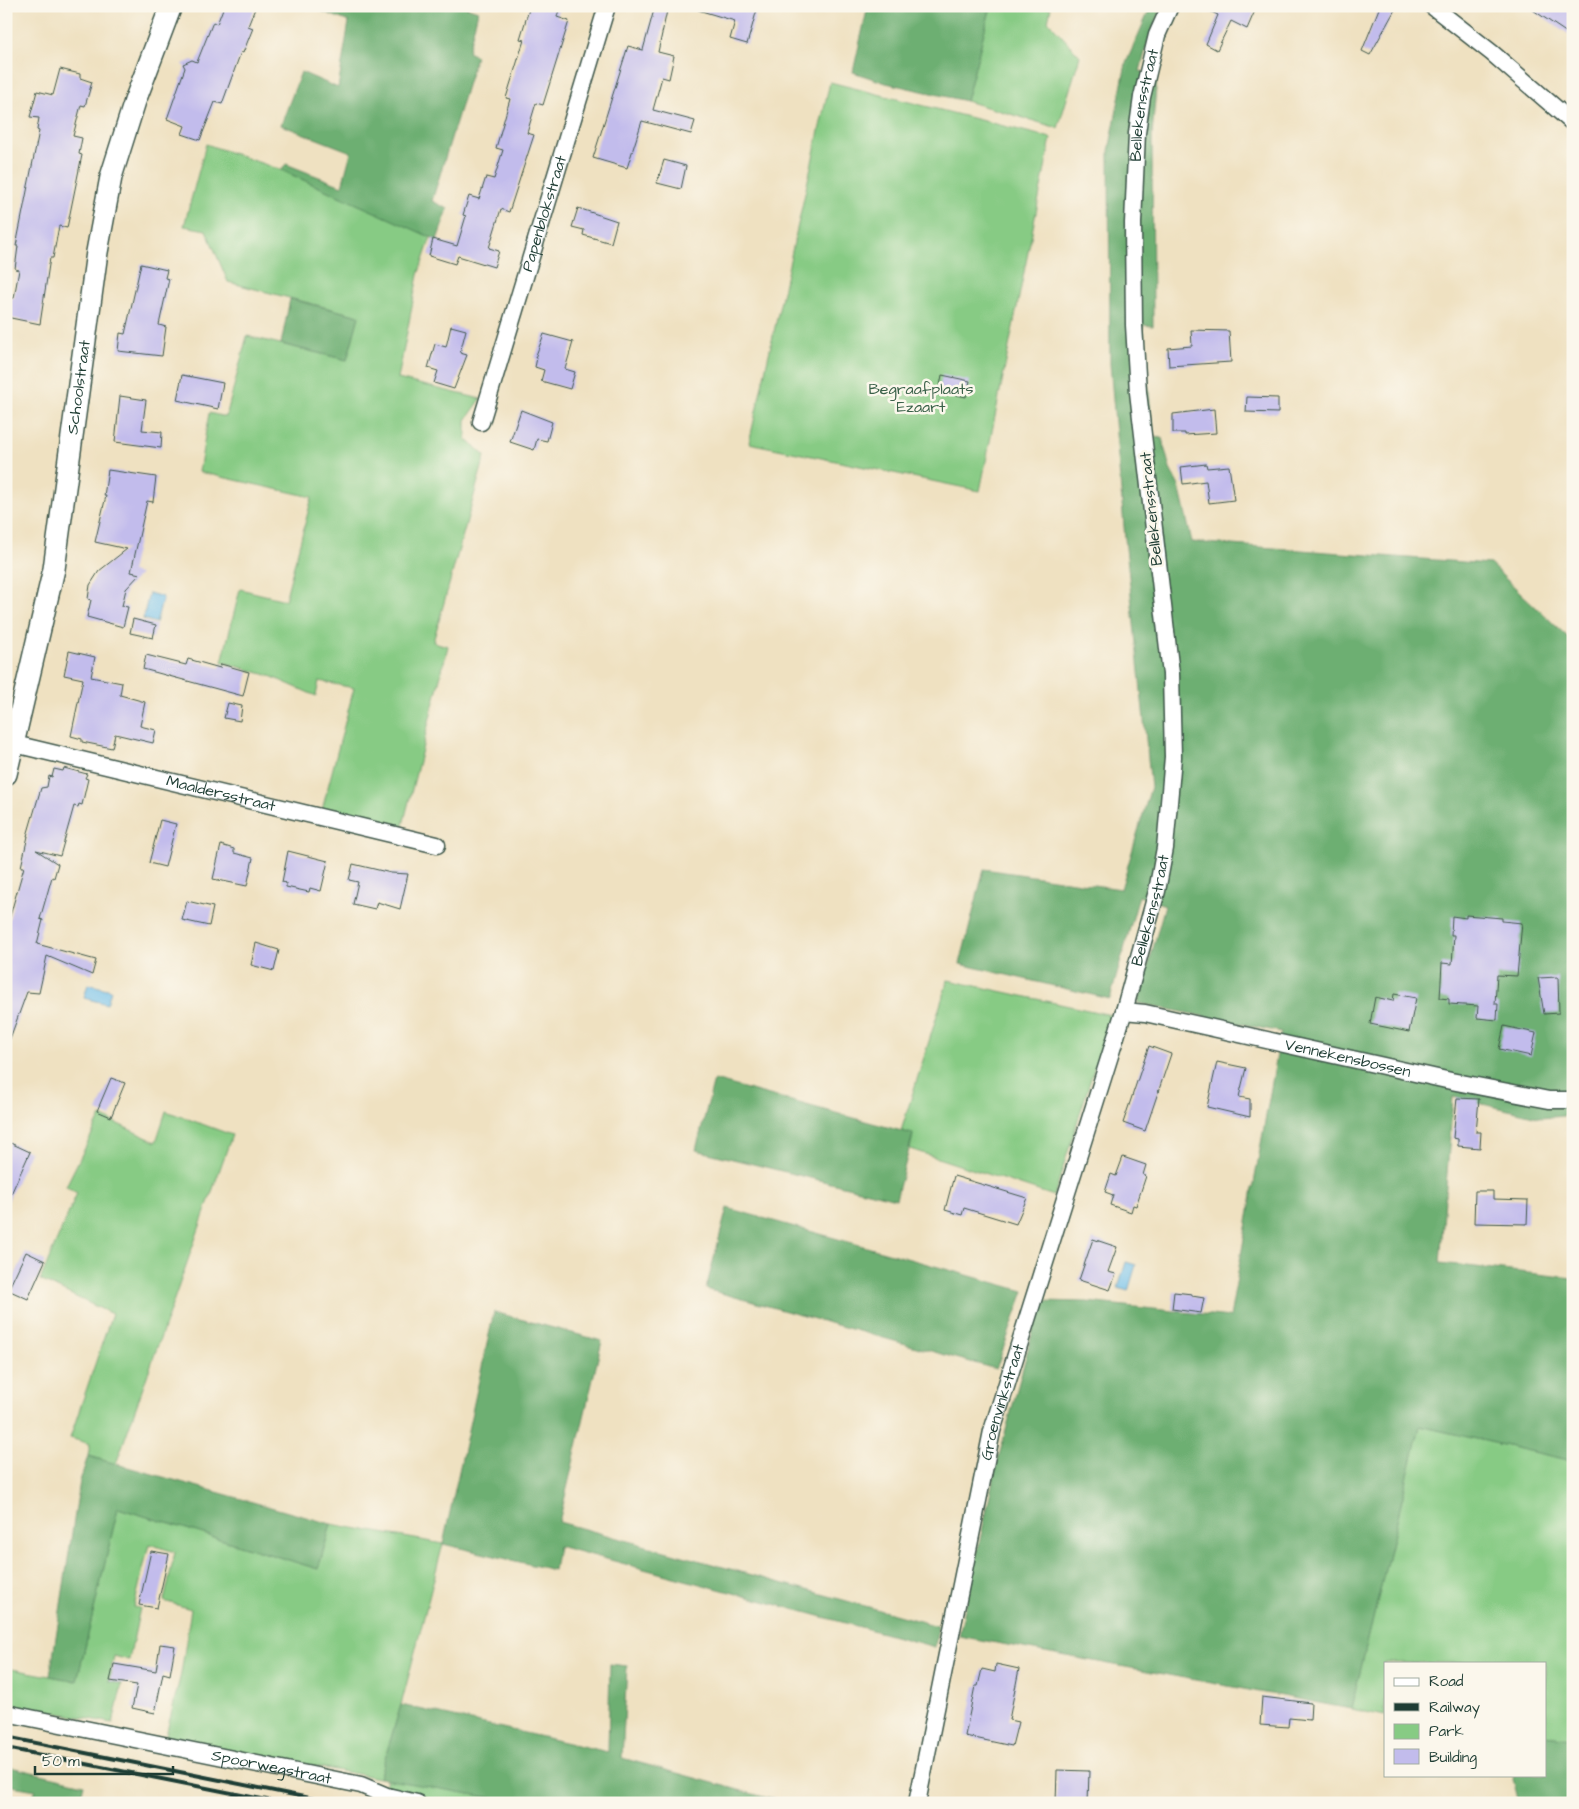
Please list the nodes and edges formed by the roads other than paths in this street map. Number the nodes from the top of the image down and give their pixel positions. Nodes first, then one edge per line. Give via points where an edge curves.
1 (171, 6) edge
2 (607, 6) edge
3 (1170, 6) edge
4 (1432, 6) edge
5 (1573, 123) edge
6 (481, 422) dead end
7 (10, 742) edge
8 (6, 774) edge
9 (437, 845) dead end
10 (1124, 1011) junction
11 (1573, 1100) edge
12 (6, 1713) edge
13 (417, 1803) edge
14 (918, 1803) edge

1 - 7 street, Schoolstraat via 135,101 112,177 54,569
2 - 6 street, Papenblokstraat
3 - 10 street, Bellekensstraat via 1157,35 1137,133 1134,325 1138,392 1171,674 1173,757 1165,848 1157,891
4 - 5 street via 1492,52
7 - 8 street, Schoolstraat
7 - 9 street, Maaldersstraat
10 - 11 street, Vennekensbossen via 1461,1083 1549,1100
10 - 14 street, Groenvinkstraat via 992,1431
12 - 13 street, Spoorwegstraat via 361,1785 387,1796

